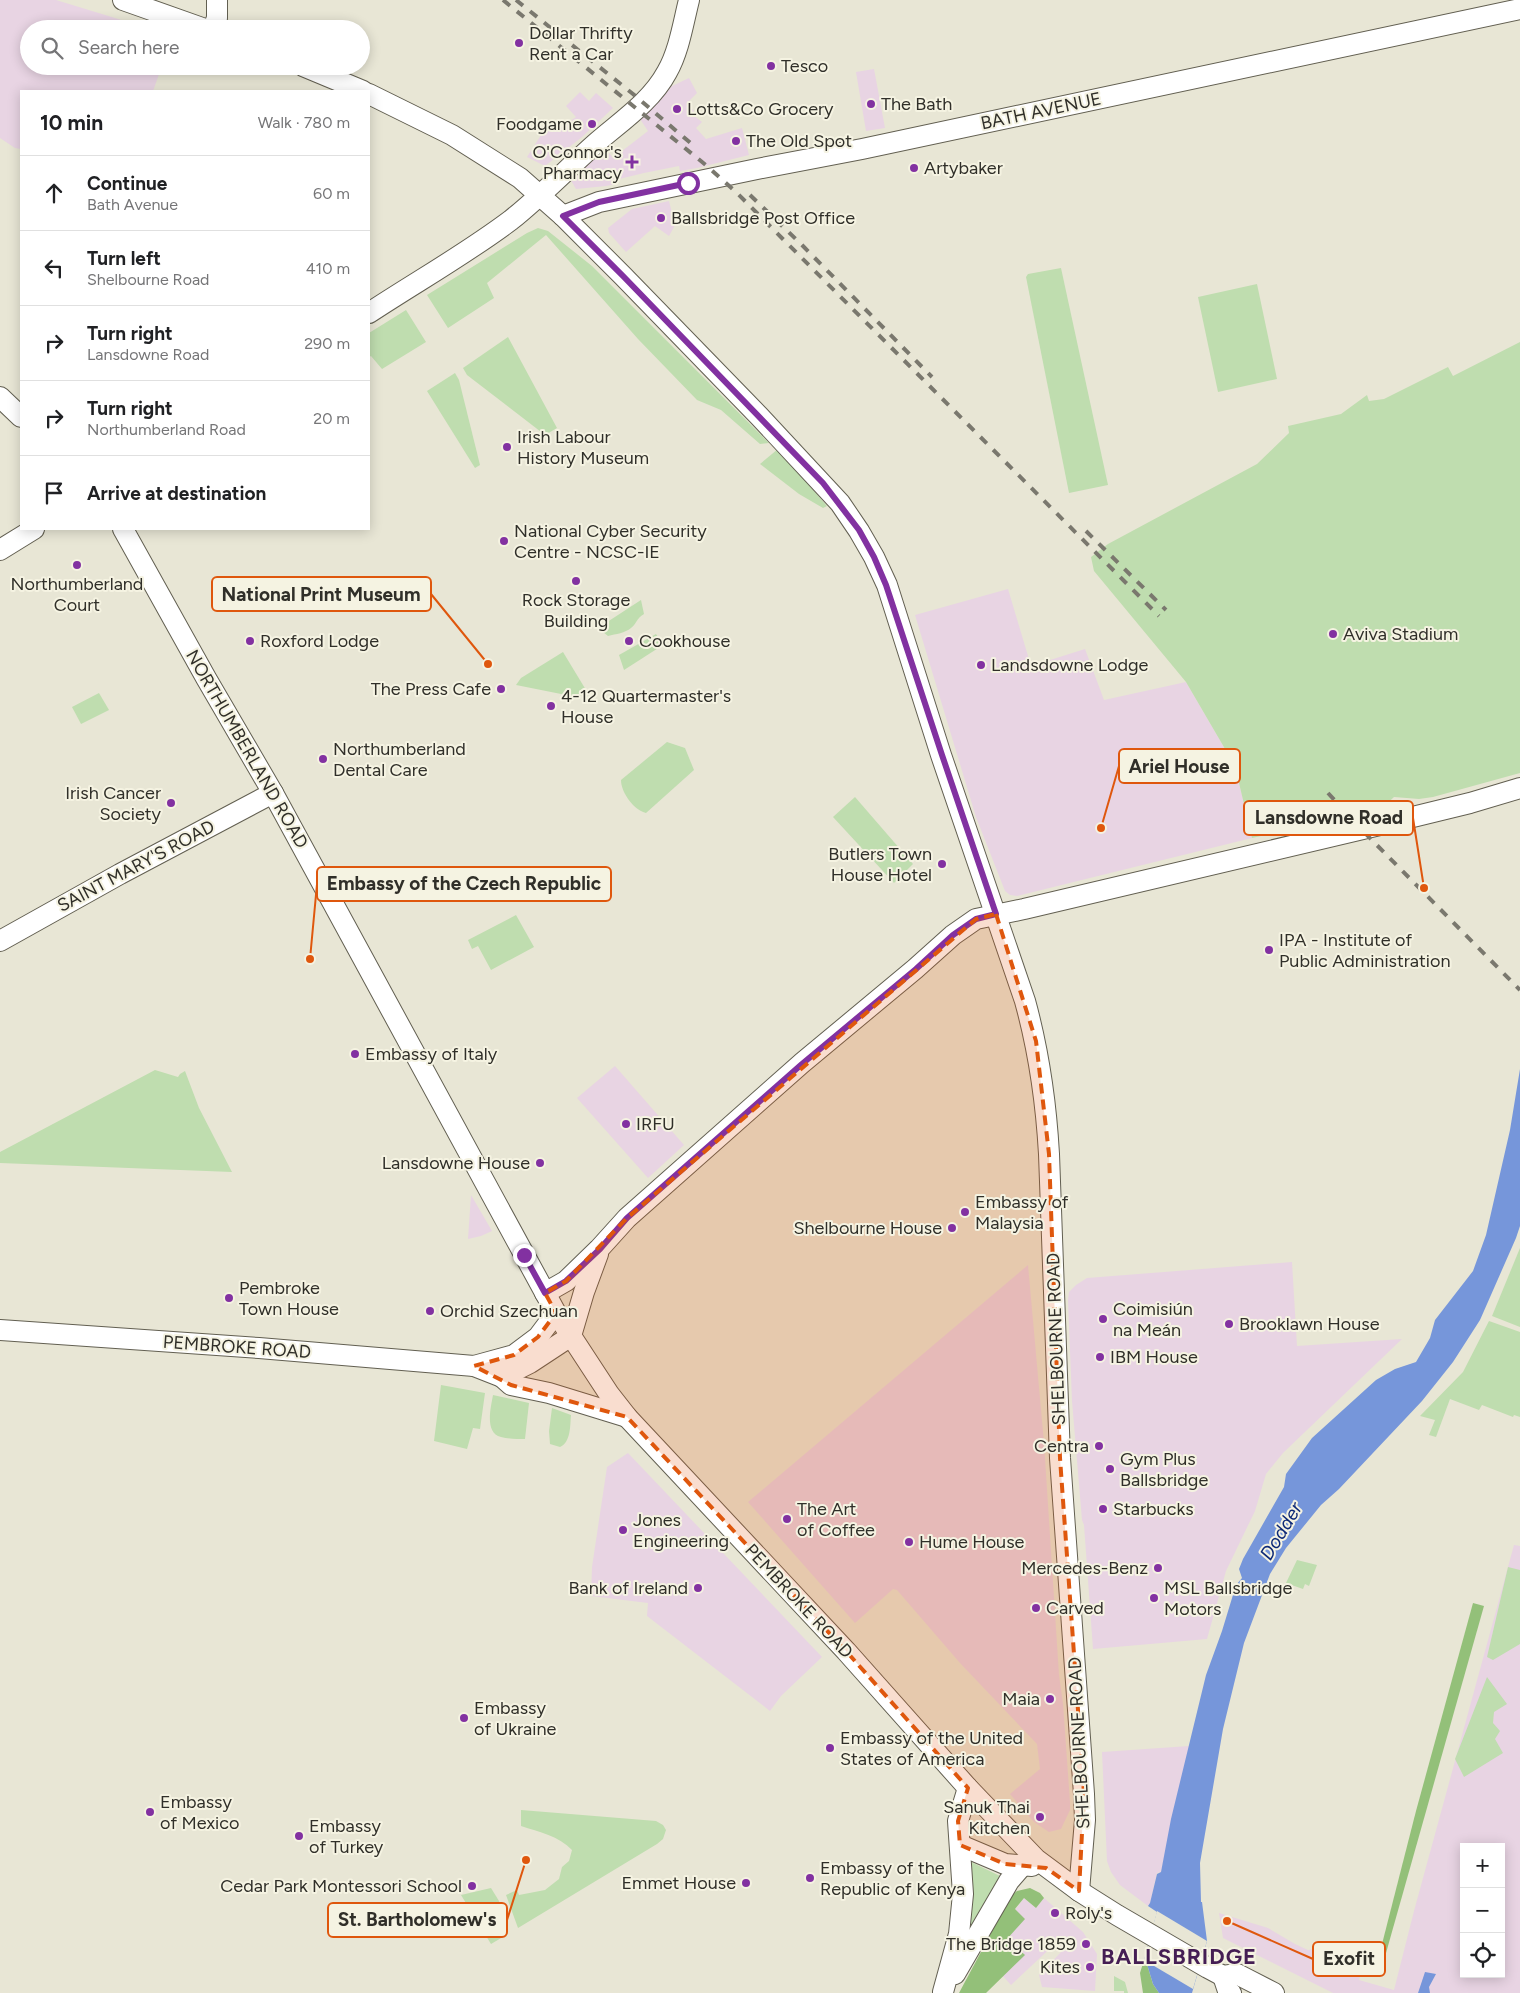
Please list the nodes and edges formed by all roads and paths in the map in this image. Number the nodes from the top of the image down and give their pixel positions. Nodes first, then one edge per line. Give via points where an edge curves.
1 (123, 0) edge
2 (217, 0) edge
3 (689, 0) edge
4 (1520, 9) edge
5 (180, 20) edge
6 (216, 20) edge
7 (325, 75) edge
8 (361, 90) edge
9 (370, 94) edge
10 (540, 196) junction
11 (563, 216) junction
12 (370, 312) edge
13 (0, 397) edge
14 (20, 416) edge
15 (32, 530) edge
16 (124, 530) edge
17 (0, 550) edge
18 (1520, 788) edge
19 (273, 793) junction
20 (996, 914) junction
21 (0, 941) edge
22 (600, 1249) junction
23 (545, 1293) junction
24 (556, 1313) junction
25 (0, 1330) edge
26 (571, 1336) junction
27 (474, 1366) junction
28 (502, 1377) junction
29 (627, 1417) junction
30 (968, 1788) junction
31 (960, 1845) junction
32 (1022, 1866) junction
33 (1046, 1868) junction
34 (1079, 1891) junction
35 (1227, 1984) edge
36 (943, 1992) edge
37 (1273, 1993) edge

1 - 5 main road
2 - 6 main road
3 - 10 main road via 676,52 667,73 652,94
4 - 11 main road, BATH AVENUE via 608,200
7 - 8 main road
9 - 10 main road, SHELBOURNE ROAD via 452,135 520,178
10 - 11 main road, SHELBOURNE ROAD
10 - 12 main road via 479,243
11 - 20 main road, SHELBOURNE ROAD via 809,469 859,530 886,585
13 - 14 main road
15 - 17 main road
16 - 19 main road, NORTHUMBERLAND ROAD
18 - 20 main road via 1384,824
19 - 21 main road, SAINT MARY'S ROAD
19 - 23 main road, NORTHUMBERLAND ROAD
20 - 22 main road via 976,919 953,935 627,1218
20 - 34 main road, SHELBOURNE ROAD via 1036,1041 1047,1115 1060,1458 1084,1794
22 - 23 main road via 566,1281
22 - 26 main road
23 - 24 main road, NORTHUMBERLAND ROAD
24 - 26 main road, PEMBROKE ROAD
24 - 27 main road, PEMBROKE ROAD via 538,1337 514,1355
25 - 27 main road, PEMBROKE ROAD
26 - 28 main road
26 - 29 main road, PEMBROKE ROAD
27 - 28 main road, PEMBROKE ROAD
28 - 29 main road, PEMBROKE ROAD via 511,1384
29 - 30 main road, PEMBROKE ROAD via 846,1650
30 - 31 main road via 958,1821
30 - 33 main road, PEMBROKE ROAD
31 - 32 main road via 1005,1864
31 - 36 main road via 963,1894 959,1934
32 - 33 main road
32 - 36 main road via 1009,1881
33 - 34 main road, PEMBROKE ROAD
34 - 35 main road, PEMBROKE ROAD via 1200,1964
35 - 37 main road via 1237,1974

